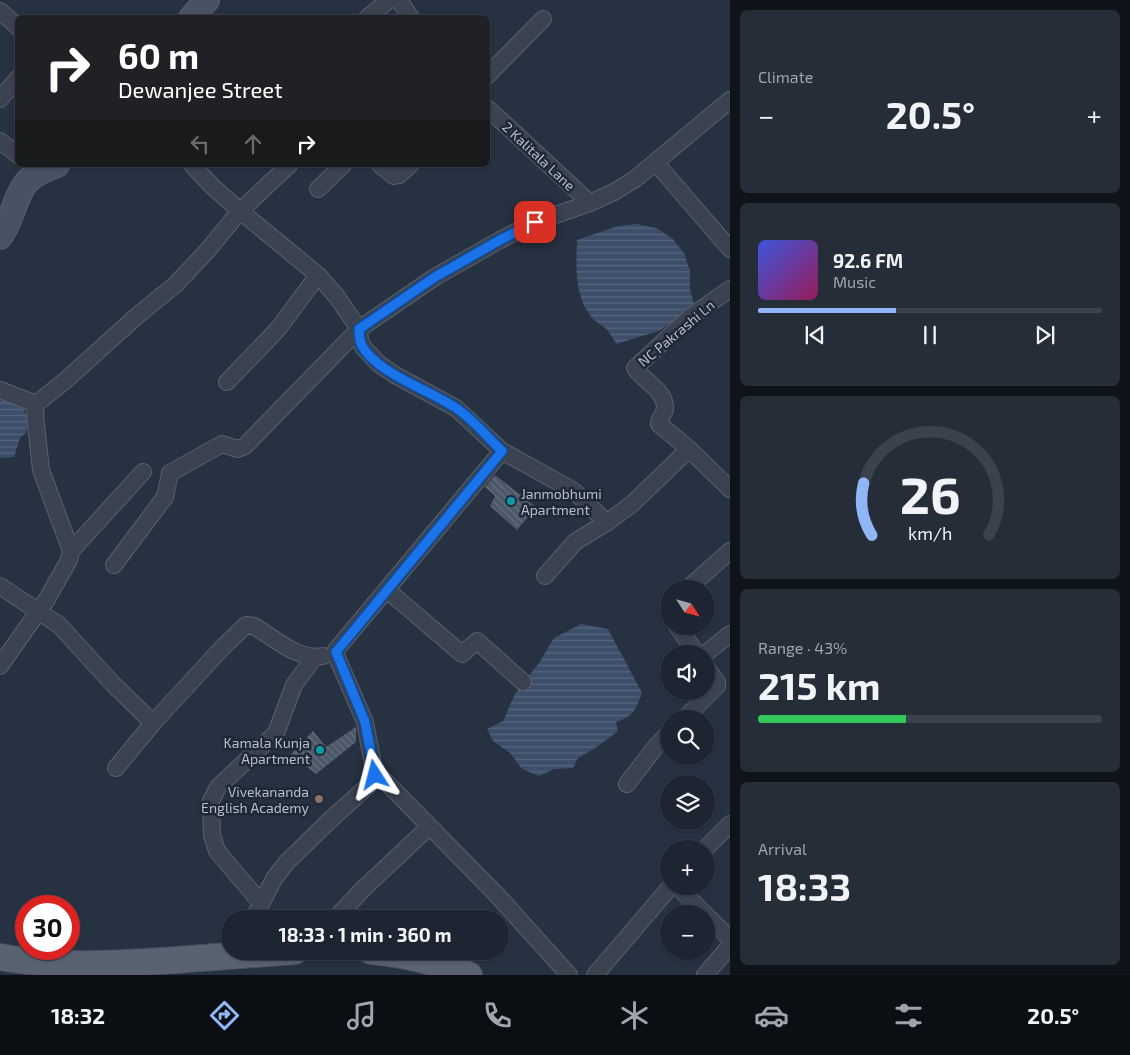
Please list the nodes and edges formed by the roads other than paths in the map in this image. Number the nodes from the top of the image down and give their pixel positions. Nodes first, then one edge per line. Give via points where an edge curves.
1 (207, 0) edge
2 (389, 0) edge
3 (398, 0) edge
4 (0, 11) edge
5 (194, 15) edge
6 (371, 15) edge
7 (409, 15) edge
8 (544, 19) dead end
9 (15, 24) edge
10 (490, 72) edge
11 (15, 82) edge
12 (0, 99) edge
13 (730, 100) edge
14 (490, 112) edge
15 (0, 141) edge
16 (15, 153) edge
17 (656, 163) junction
18 (43, 167) edge
19 (194, 167) edge
20 (287, 167) edge
21 (341, 167) edge
22 (383, 167) edge
23 (408, 167) edge
24 (318, 189) dead end
25 (590, 203) junction
26 (240, 211) junction
27 (0, 237) edge
28 (730, 249) edge
29 (318, 275) junction
30 (730, 289) edge
31 (359, 329) junction
32 (226, 382) dead end
33 (0, 390) edge
34 (36, 404) junction
35 (689, 449) junction
36 (502, 451) junction
37 (143, 472) dead end
38 (730, 489) edge
39 (607, 523) junction
40 (71, 551) junction
41 (730, 551) edge
42 (114, 565) dead end
43 (545, 576) dead end
44 (697, 580) edge
45 (0, 586) edge
46 (387, 590) junction
47 (38, 612) junction
48 (730, 634) edge
49 (715, 646) edge
50 (335, 653) junction
51 (314, 658) junction
52 (0, 666) edge
53 (523, 682) dead end
54 (703, 700) edge
55 (693, 710) edge
56 (153, 723) junction
57 (660, 742) edge
58 (116, 768) dead end
59 (375, 775) junction
60 (627, 784) dead end
61 (730, 824) edge
62 (429, 827) junction
63 (714, 840) edge
64 (663, 895) edge
65 (686, 895) edge
66 (261, 903) junction
67 (697, 905) edge
68 (258, 910) edge
69 (343, 910) edge
70 (715, 923) edge
71 (730, 939) edge
72 (730, 946) edge
73 (0, 957) edge
74 (221, 959) edge
75 (428, 960) edge
76 (198, 967) edge
77 (469, 975) edge
78 (569, 975) edge
79 (595, 975) edge
80 (705, 975) edge

1 - 5 street
2 - 6 street
3 - 7 street
4 - 9 street
8 - 10 street
11 - 12 street
13 - 17 street
14 - 25 street, 2 Kalitala Lane
15 - 16 street
17 - 25 street via 614,192
17 - 28 street
18 - 27 street via 25,184
19 - 26 street
20 - 26 street
21 - 24 street
22 - 23 street via 394,176
25 - 31 street via 535,222 500,240 435,277
26 - 29 street
26 - 34 street via 175,285
29 - 31 street
29 - 32 street via 278,329
30 - 35 street, NC Pakrashi Ln via 690,317 635,367 662,397 665,410 659,424
31 - 36 street via 363,347 379,364 462,412
31 - 42 street via 245,446 237,449 222,444 170,473 165,497
33 - 34 street
34 - 40 street via 42,470
35 - 38 street, NC Pakrashi Ln
35 - 39 street via 641,496
36 - 39 street via 574,491
36 - 46 street
37 - 40 street
39 - 43 street via 575,542
40 - 47 street via 69,560
41 - 44 street
45 - 47 street
46 - 50 street
46 - 53 street via 462,654 477,640
47 - 52 street
47 - 56 street via 58,625
48 - 49 street
50 - 51 street
50 - 59 street via 365,722
51 - 56 street via 296,652 254,626 246,625
51 - 66 street via 294,686 276,733 218,787 211,801 212,835 217,851
54 - 55 street
56 - 58 street
57 - 60 street
59 - 62 street via 384,780
59 - 66 street via 369,785 286,863
61 - 63 street
62 - 69 street
62 - 78 street via 498,895
64 - 79 street
65 - 67 street
66 - 68 street
70 - 71 street
72 - 80 street
73 - 76 main road via 81,965
74 - 76 main road
75 - 77 main road

